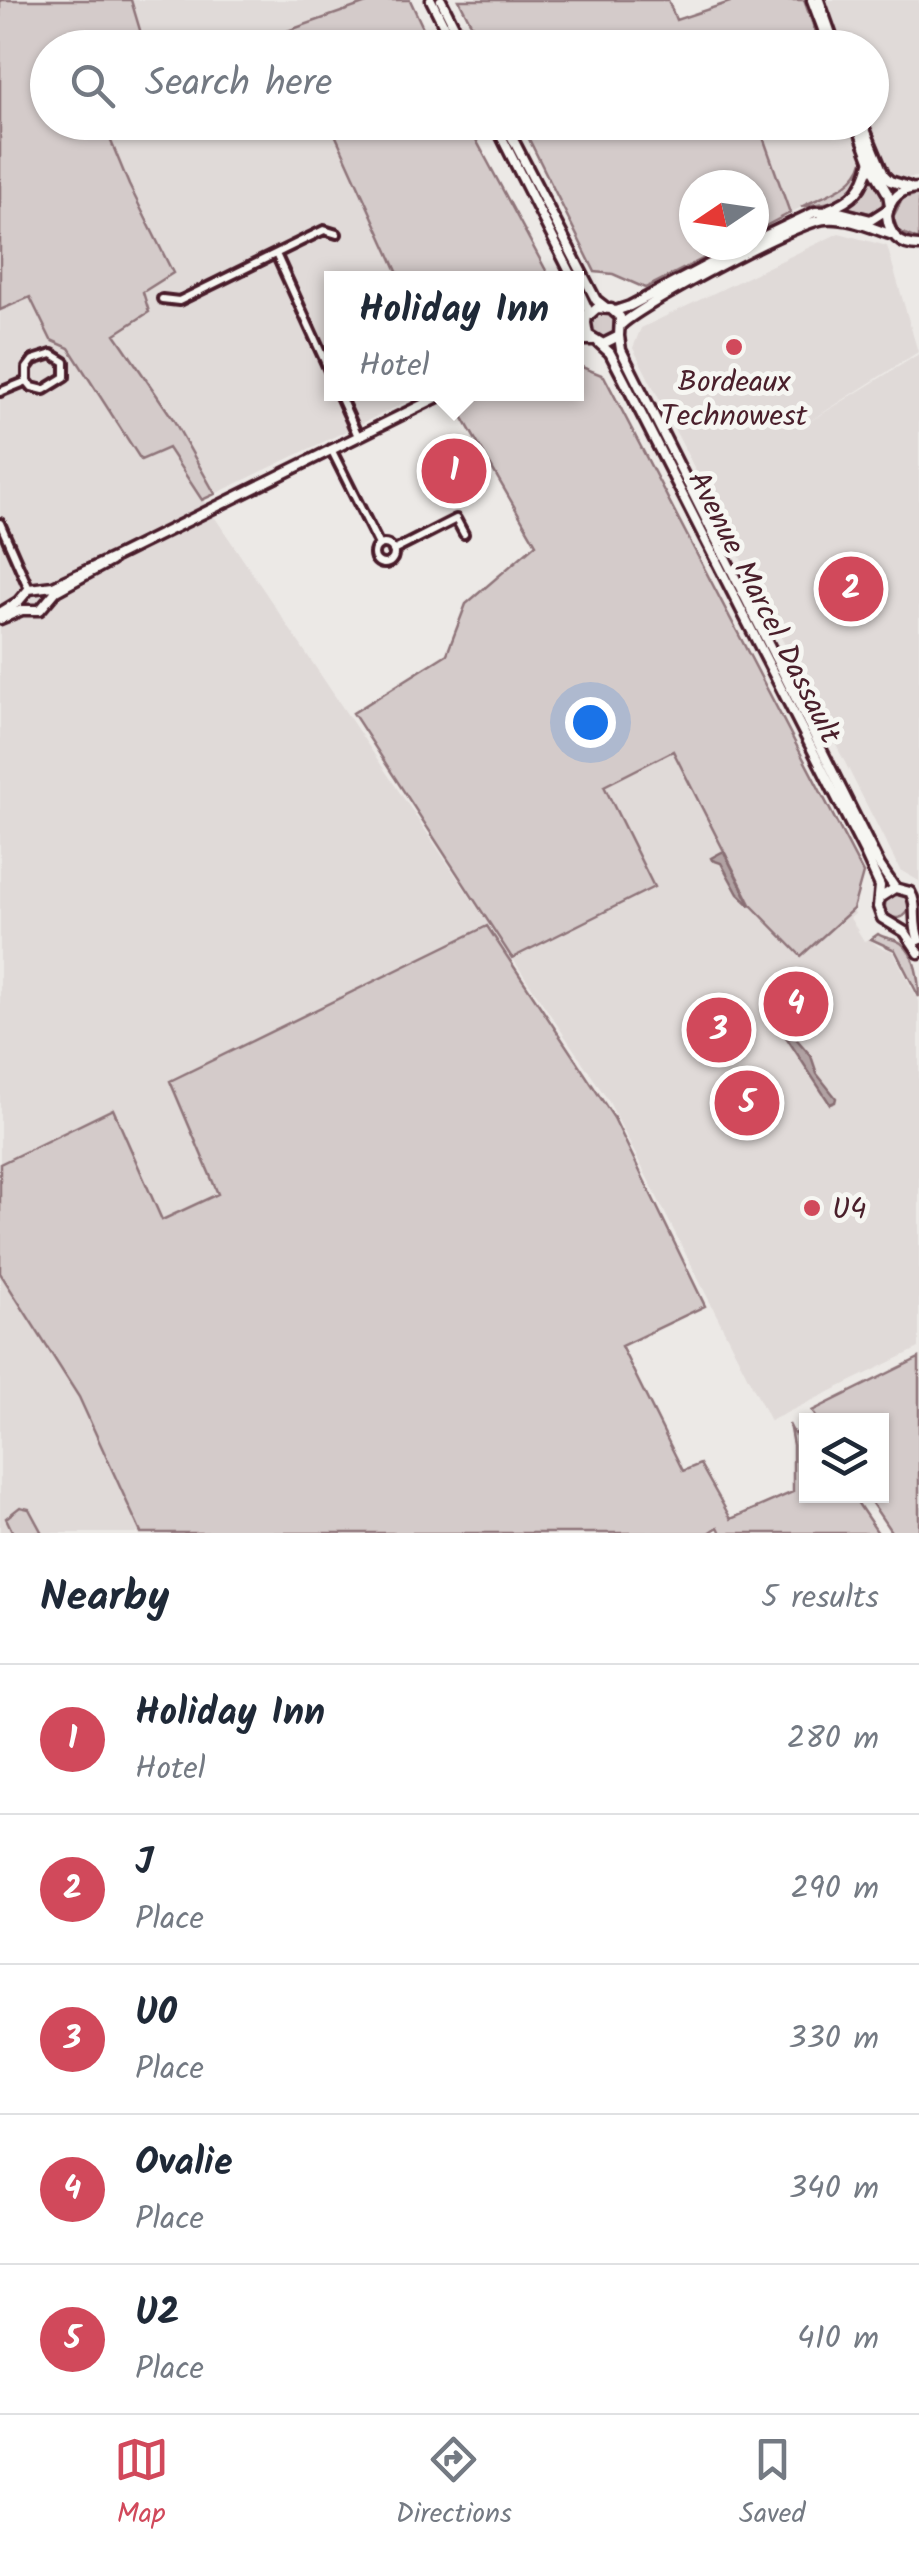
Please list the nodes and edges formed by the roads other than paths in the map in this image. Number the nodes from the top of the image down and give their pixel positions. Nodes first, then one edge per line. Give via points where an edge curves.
1 (431, 0) edge
2 (441, 0) edge
3 (816, 0) edge
4 (446, 30) edge
5 (456, 30) edge
6 (826, 30) edge
7 (503, 140) edge
8 (513, 140) edge
9 (864, 140) edge
10 (867, 140) edge
11 (870, 162) junction
12 (916, 188) edge
13 (889, 207) junction
14 (825, 210) junction
15 (337, 234) dead end
16 (769, 234) edge
17 (893, 235) junction
18 (919, 246) edge
19 (276, 254) junction
20 (717, 260) edge
21 (569, 271) edge
22 (581, 271) edge
23 (584, 277) edge
24 (584, 298) edge
25 (162, 299) dead end
26 (610, 309) junction
27 (588, 316) junction
28 (584, 321) edge
29 (622, 324) junction
30 (619, 336) junction
31 (584, 341) edge
32 (596, 342) junction
33 (324, 359) edge
34 (26, 380) junction
35 (0, 392) edge
36 (342, 401) edge
37 (430, 401) edge
38 (358, 436) junction
39 (331, 449) junction
40 (0, 523) edge
41 (464, 534) dead end
42 (379, 546) junction
43 (393, 550) junction
44 (118, 556) junction
45 (29, 588) junction
46 (40, 589) junction
47 (22, 598) junction
48 (46, 602) junction
49 (29, 610) junction
50 (0, 616) edge
51 (895, 888) junction
52 (881, 897) junction
53 (914, 918) junction
54 (896, 926) junction
55 (919, 940) edge
56 (919, 953) edge

1 - 4 main road
2 - 5 main road
3 - 6 main road
7 - 21 main road
8 - 22 main road
9 - 11 main road
10 - 12 main road via 890,181
11 - 13 main road
11 - 14 main road via 856,194
12 - 13 main road via 903,191
13 - 14 main road via 871,220
13 - 17 main road
14 - 16 main road
15 - 19 street via 324,230
17 - 18 main road
17 - 29 main road via 836,219 810,222
19 - 25 street via 179,302
19 - 33 street
20 - 26 main road via 630,306
23 - 26 main road via 596,300
24 - 27 main road
26 - 27 main road
26 - 29 main road
27 - 28 main road
27 - 32 main road via 586,329
29 - 30 main road
30 - 32 main road
30 - 51 main road, Avenue Marcel Dassault
31 - 32 main road
32 - 52 main road, Avenue Marcel Dassault via 615,362 767,656
34 - 34 street via 29,364 44,355 65,362 66,377 58,384 39,390
34 - 35 street
36 - 38 street
37 - 38 main road
38 - 39 main road
39 - 42 street
39 - 44 main road
40 - 45 street
41 - 43 street via 456,520
42 - 43 street
42 - 43 street via 379,562 391,561
44 - 46 main road
44 - 48 main road
45 - 46 main road
45 - 47 main road
46 - 48 main road
47 - 49 main road
47 - 50 main road
48 - 49 main road
49 - 50 main road
51 - 52 main road
51 - 53 main road via 914,896
52 - 54 main road via 879,913
53 - 54 main road
53 - 55 main road
54 - 56 main road

